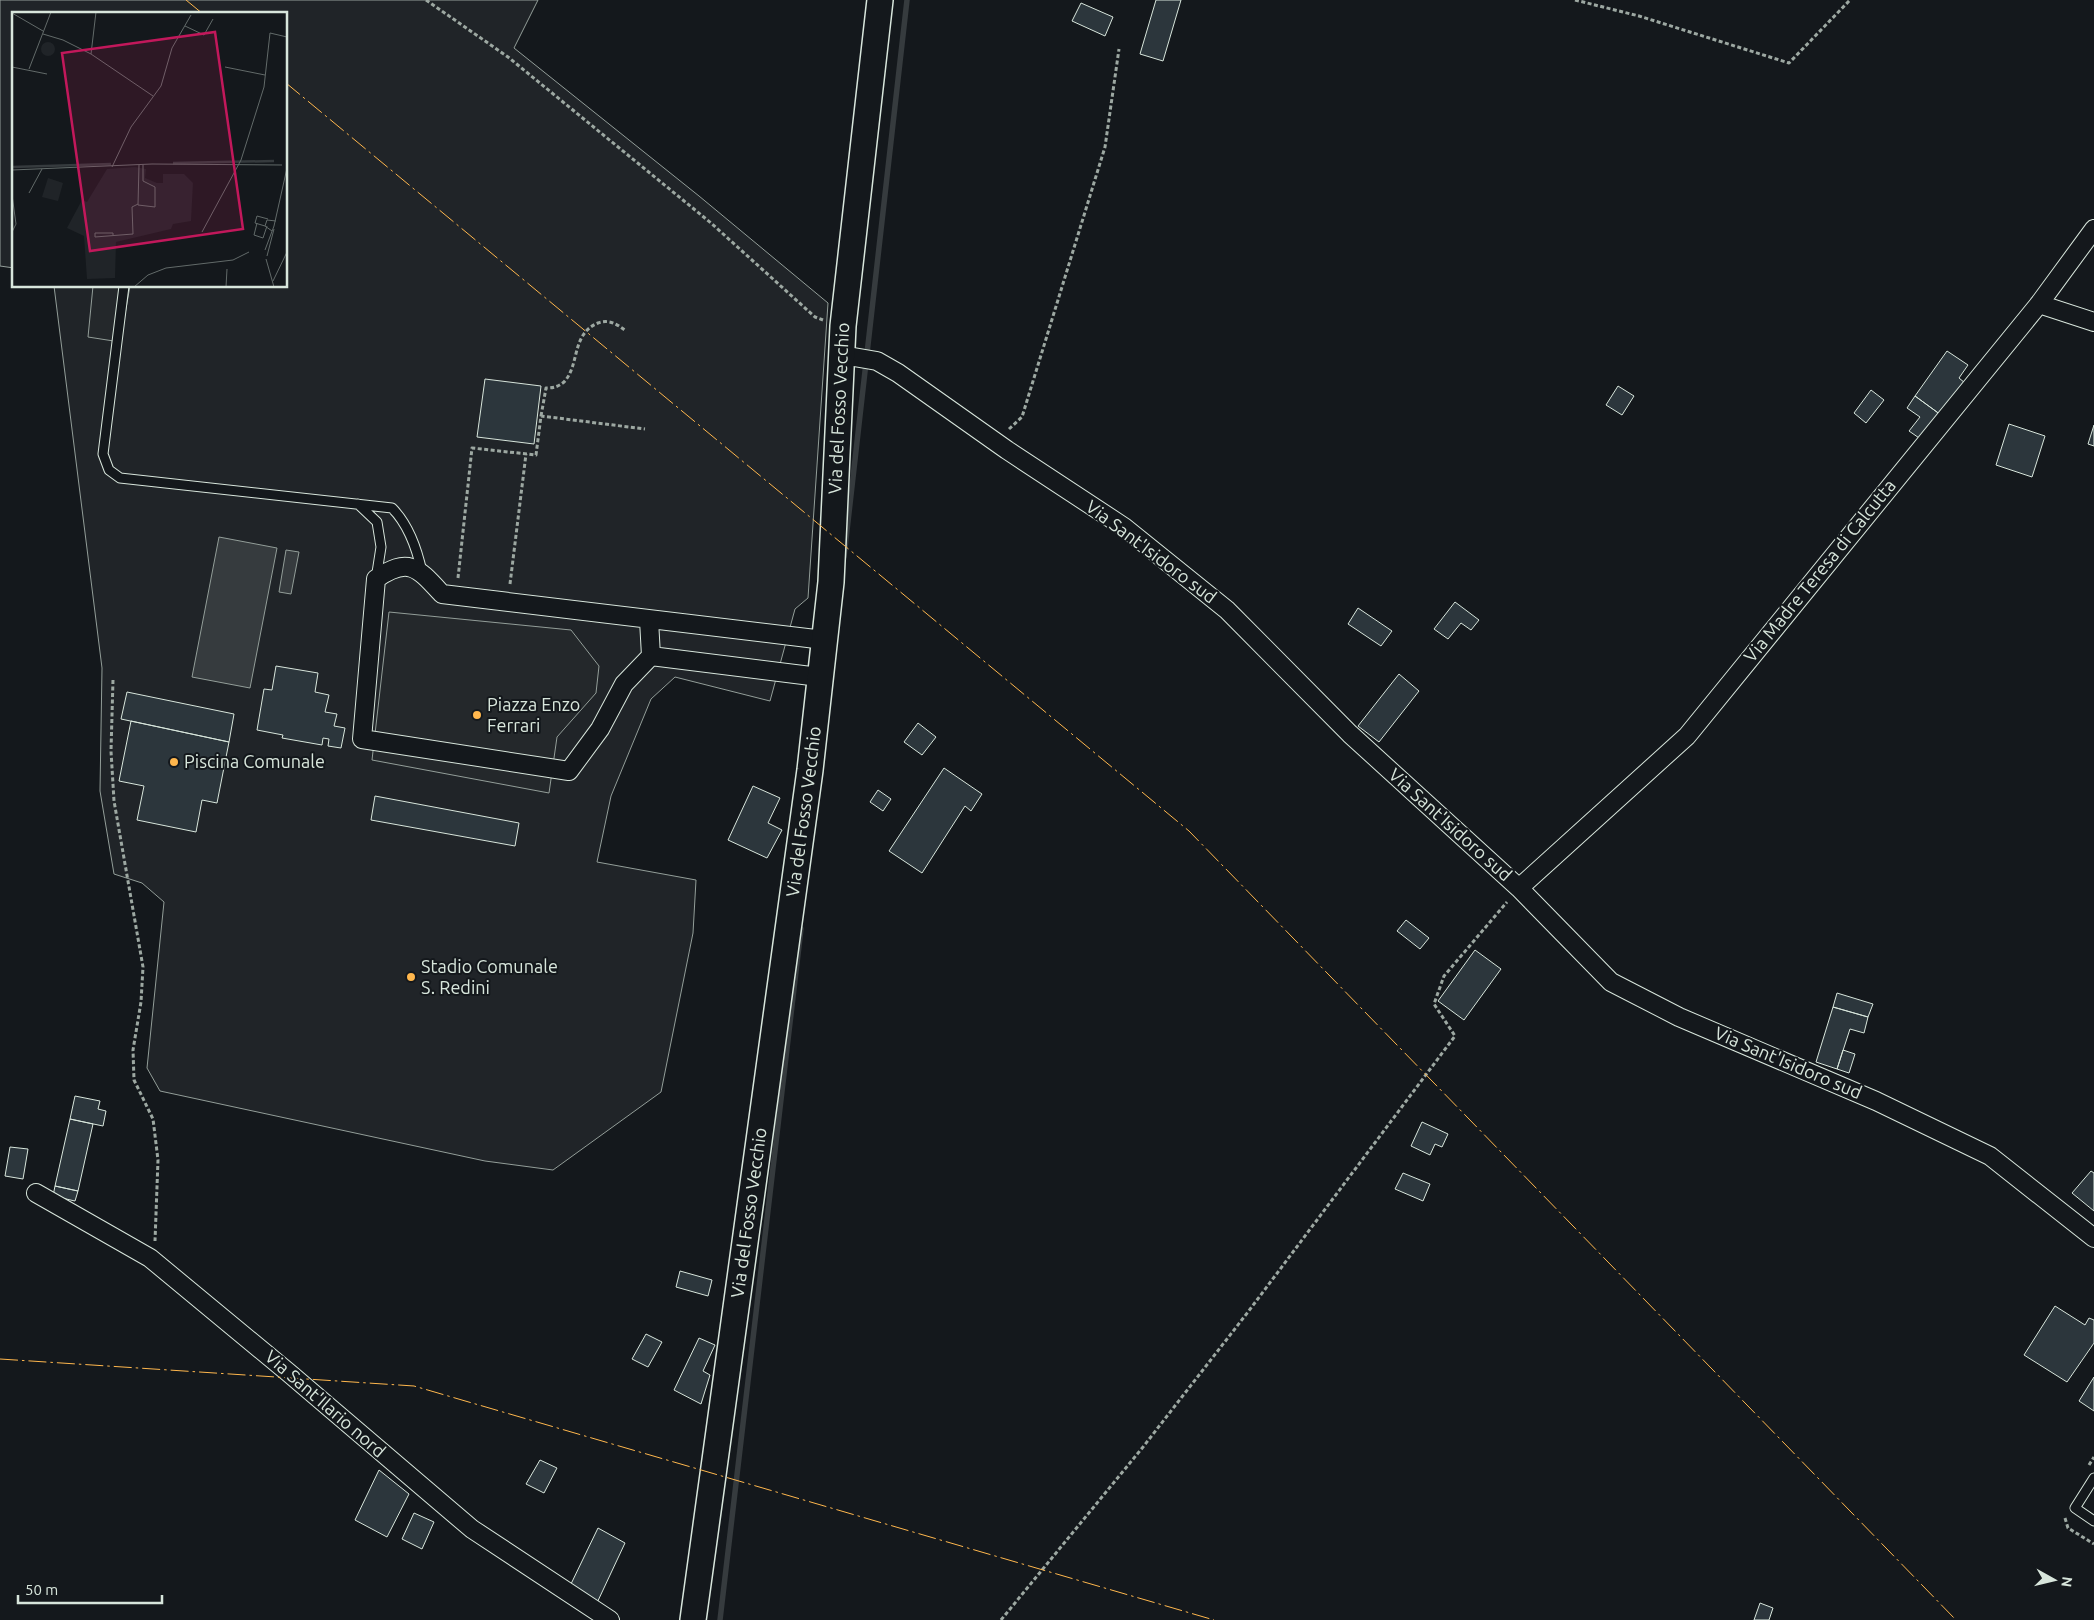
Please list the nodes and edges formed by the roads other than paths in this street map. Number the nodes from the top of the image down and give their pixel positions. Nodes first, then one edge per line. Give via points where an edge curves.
1 (880, 0) edge
2 (2094, 229) edge
3 (124, 288) edge
4 (2039, 304) junction
5 (2094, 322) edge
6 (850, 356) junction
7 (358, 504) junction
8 (422, 572) junction
9 (376, 579) junction
10 (649, 620) junction
11 (824, 640) junction
12 (651, 656) junction
13 (819, 677) junction
14 (1519, 888) junction
15 (36, 1194) dead end
16 (2094, 1238) edge
17 (2094, 1478) edge
18 (2094, 1521) edge
19 (610, 1620) edge
20 (693, 1620) edge

1 - 6 street, Via del Fosso Vecchio via 843,326
2 - 4 street, Via Madre Teresa di Calcutta
3 - 7 lane via 103,454 109,470 120,478
4 - 5 street
4 - 14 street, Via Madre Teresa di Calcutta via 1687,736
6 - 11 street, Via del Fosso Vecchio
6 - 14 street, Via Sant'Isidoro sud via 877,361 898,373 1124,527 1226,610 1350,734
7 - 8 lane via 392,508 402,518 419,555
7 - 9 lane via 377,522 381,547
8 - 9 street via 406,566 388,571
8 - 10 street via 442,594
9 - 12 street via 362,739 569,771 600,729 624,684
10 - 11 street
10 - 12 street
11 - 13 street, Via del Fosso Vecchio
12 - 13 street
13 - 20 street, Via del Fosso Vecchio via 810,770
14 - 16 street, Via Sant'Isidoro sud via 1611,982 1678,1017 1876,1101 1990,1156
15 - 19 street, Via Sant'Ilario nord via 150,1258 472,1529
17 - 18 lane via 2075,1508

